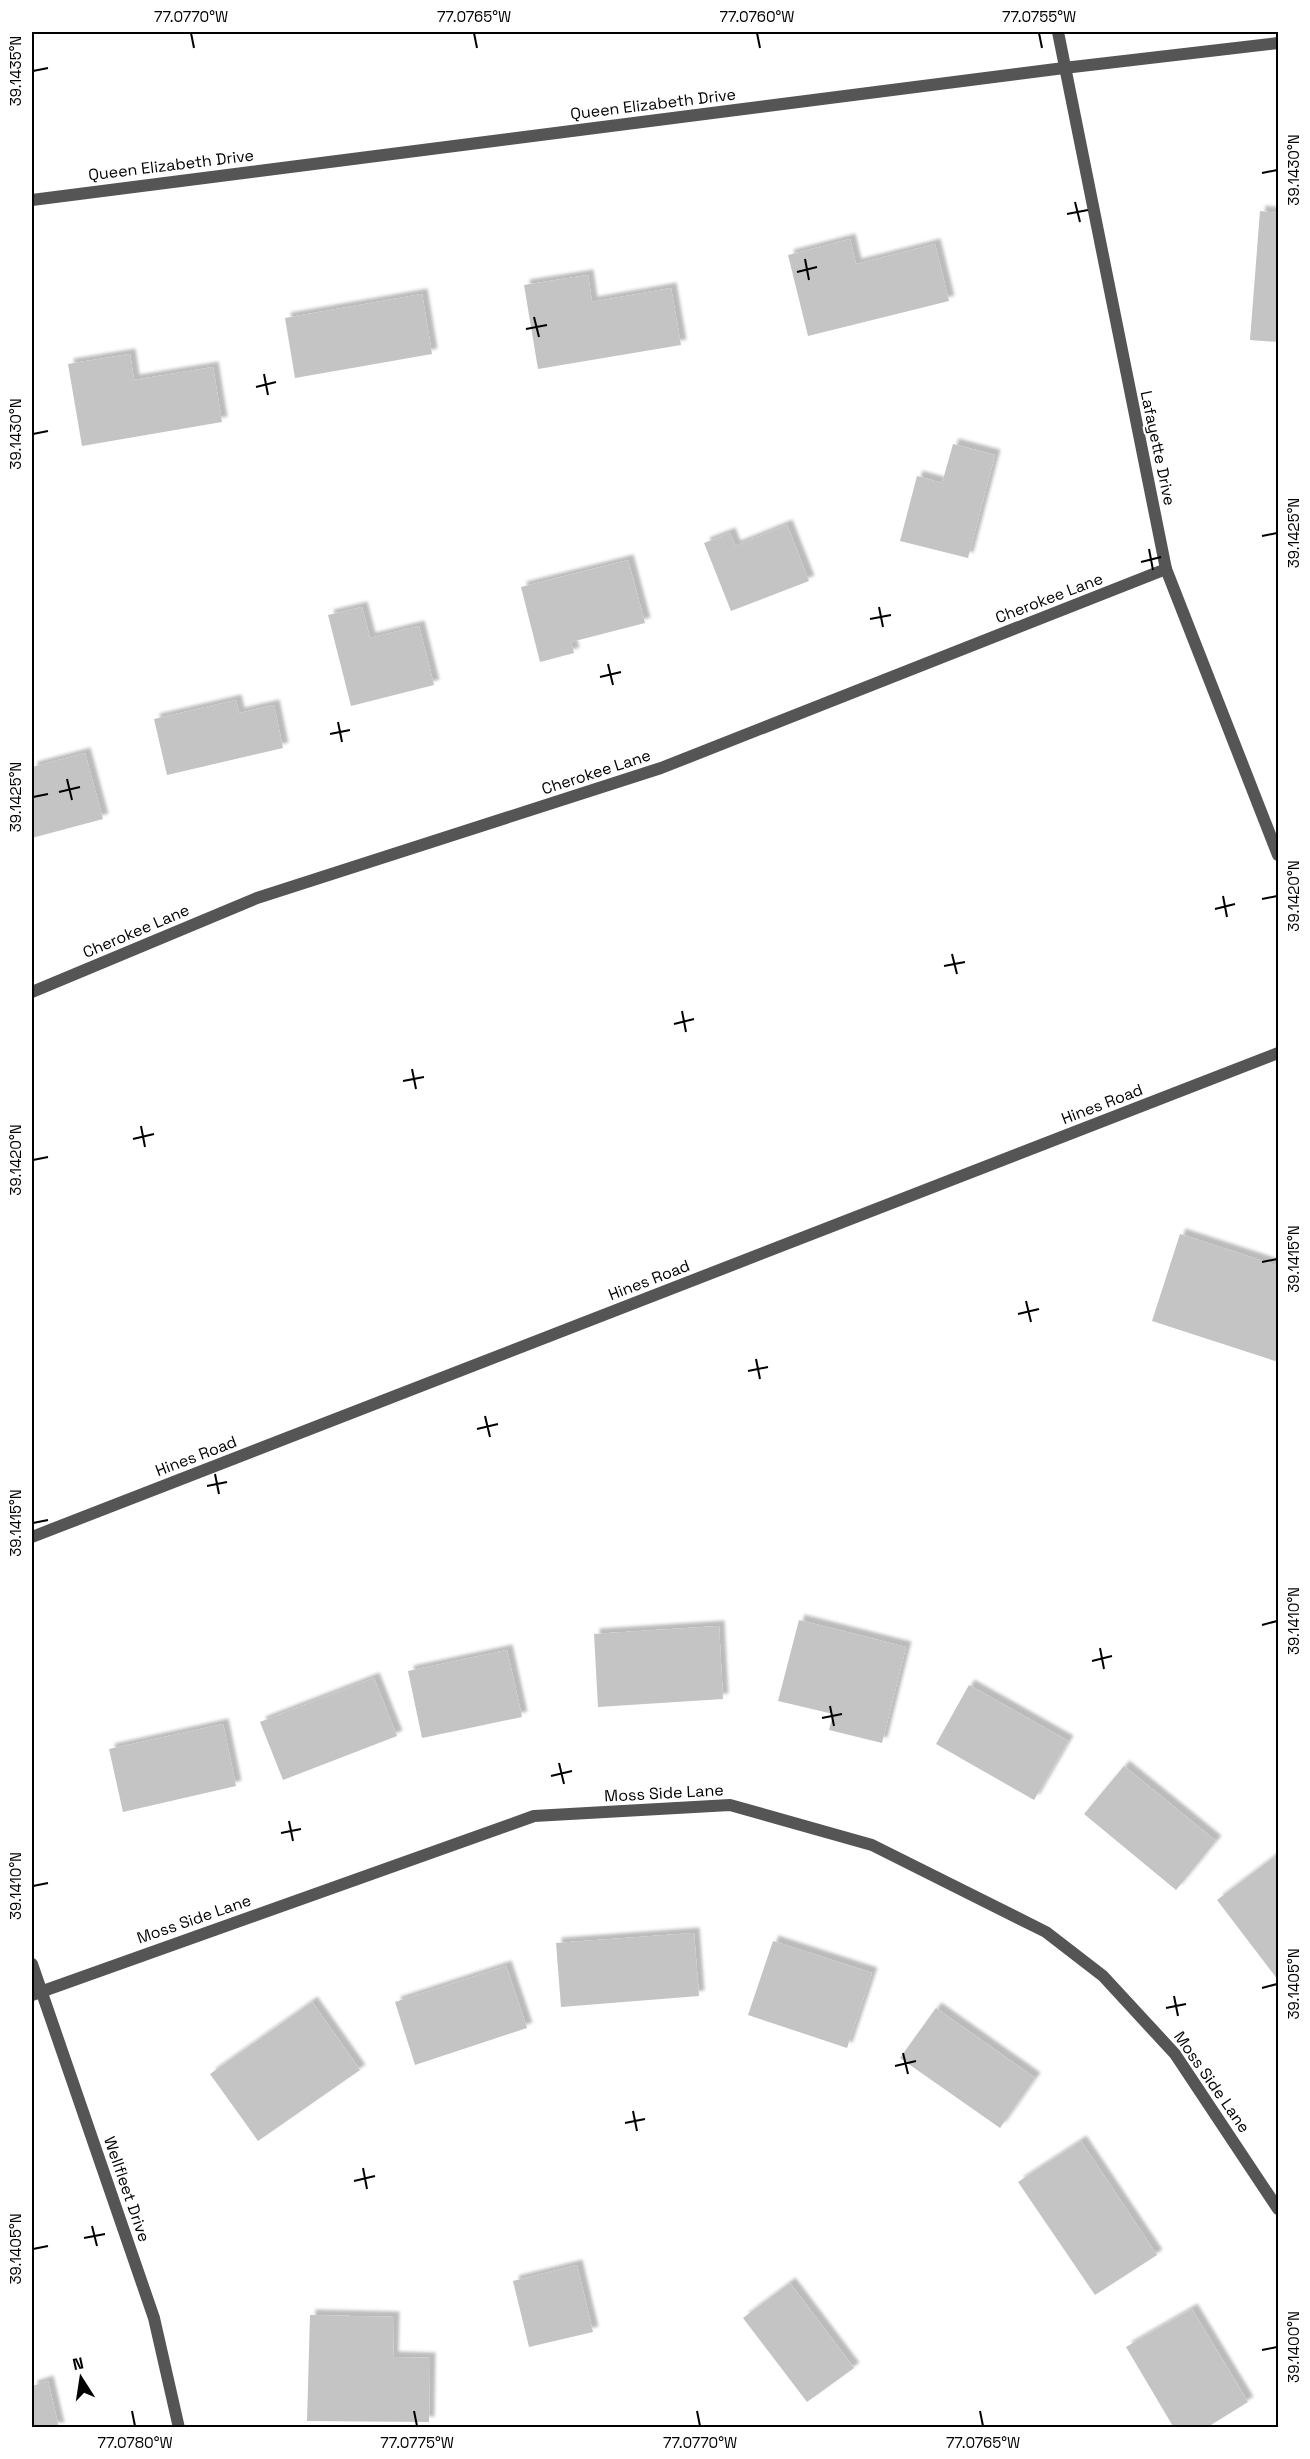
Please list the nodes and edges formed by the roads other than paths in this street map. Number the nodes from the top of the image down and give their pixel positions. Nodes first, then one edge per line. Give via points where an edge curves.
1 (1058, 32) edge
2 (1278, 43) edge
3 (1064, 68) junction
4 (32, 200) edge
5 (1166, 569) junction
6 (1278, 855) edge
7 (32, 992) edge
8 (1278, 1053) edge
9 (32, 1537) edge
10 (32, 1964) edge
11 (36, 1993) edge
12 (1278, 2209) edge
13 (179, 2427) edge

1 - 3 street, Lafayette Drive
2 - 3 street, Queen Elizabeth Drive
3 - 4 street, Queen Elizabeth Drive
3 - 5 street, Lafayette Drive
5 - 6 street, Lafayette Drive
5 - 7 street, Cherokee Lane via 661,768 257,898
8 - 9 street, Hines Road
10 - 11 street, Wellfleet Drive
11 - 12 street, Moss Side Lane via 534,1816 730,1805 872,1845 1046,1932 1103,1976 1175,2054
11 - 13 street, Wellfleet Drive via 154,2318

